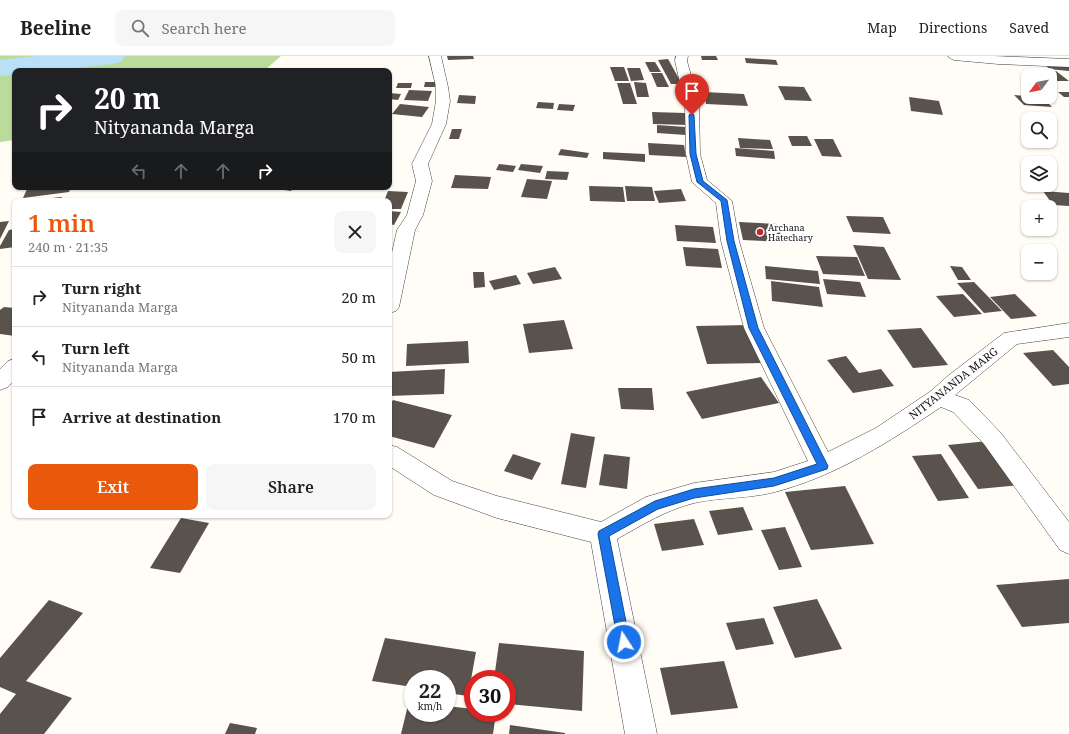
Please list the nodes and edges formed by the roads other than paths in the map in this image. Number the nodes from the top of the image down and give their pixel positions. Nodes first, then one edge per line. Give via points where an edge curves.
1 (435, 56) edge
2 (682, 56) edge
3 (954, 56) edge
4 (1069, 64) edge
5 (392, 283) edge
6 (1069, 330) edge
7 (12, 369) edge
8 (0, 382) edge
9 (939, 397) junction
10 (392, 456) edge
11 (823, 466) junction
12 (603, 534) junction
13 (1069, 542) edge
14 (641, 734) edge

1 - 5 street via 443,101 438,124 420,164 424,181 415,216 406,230
2 - 11 street via 692,105 693,154 700,182 724,200 730,241 754,328
3 - 4 street
6 - 9 street, NITYANANDA MARG via 1011,338
7 - 8 street
9 - 11 street, NITYANANDA MARG via 884,434
9 - 13 street via 961,406 992,438
10 - 12 street via 443,488 497,507
11 - 12 street, NITYANANDA MARG via 774,482 694,494 661,503
12 - 14 street

